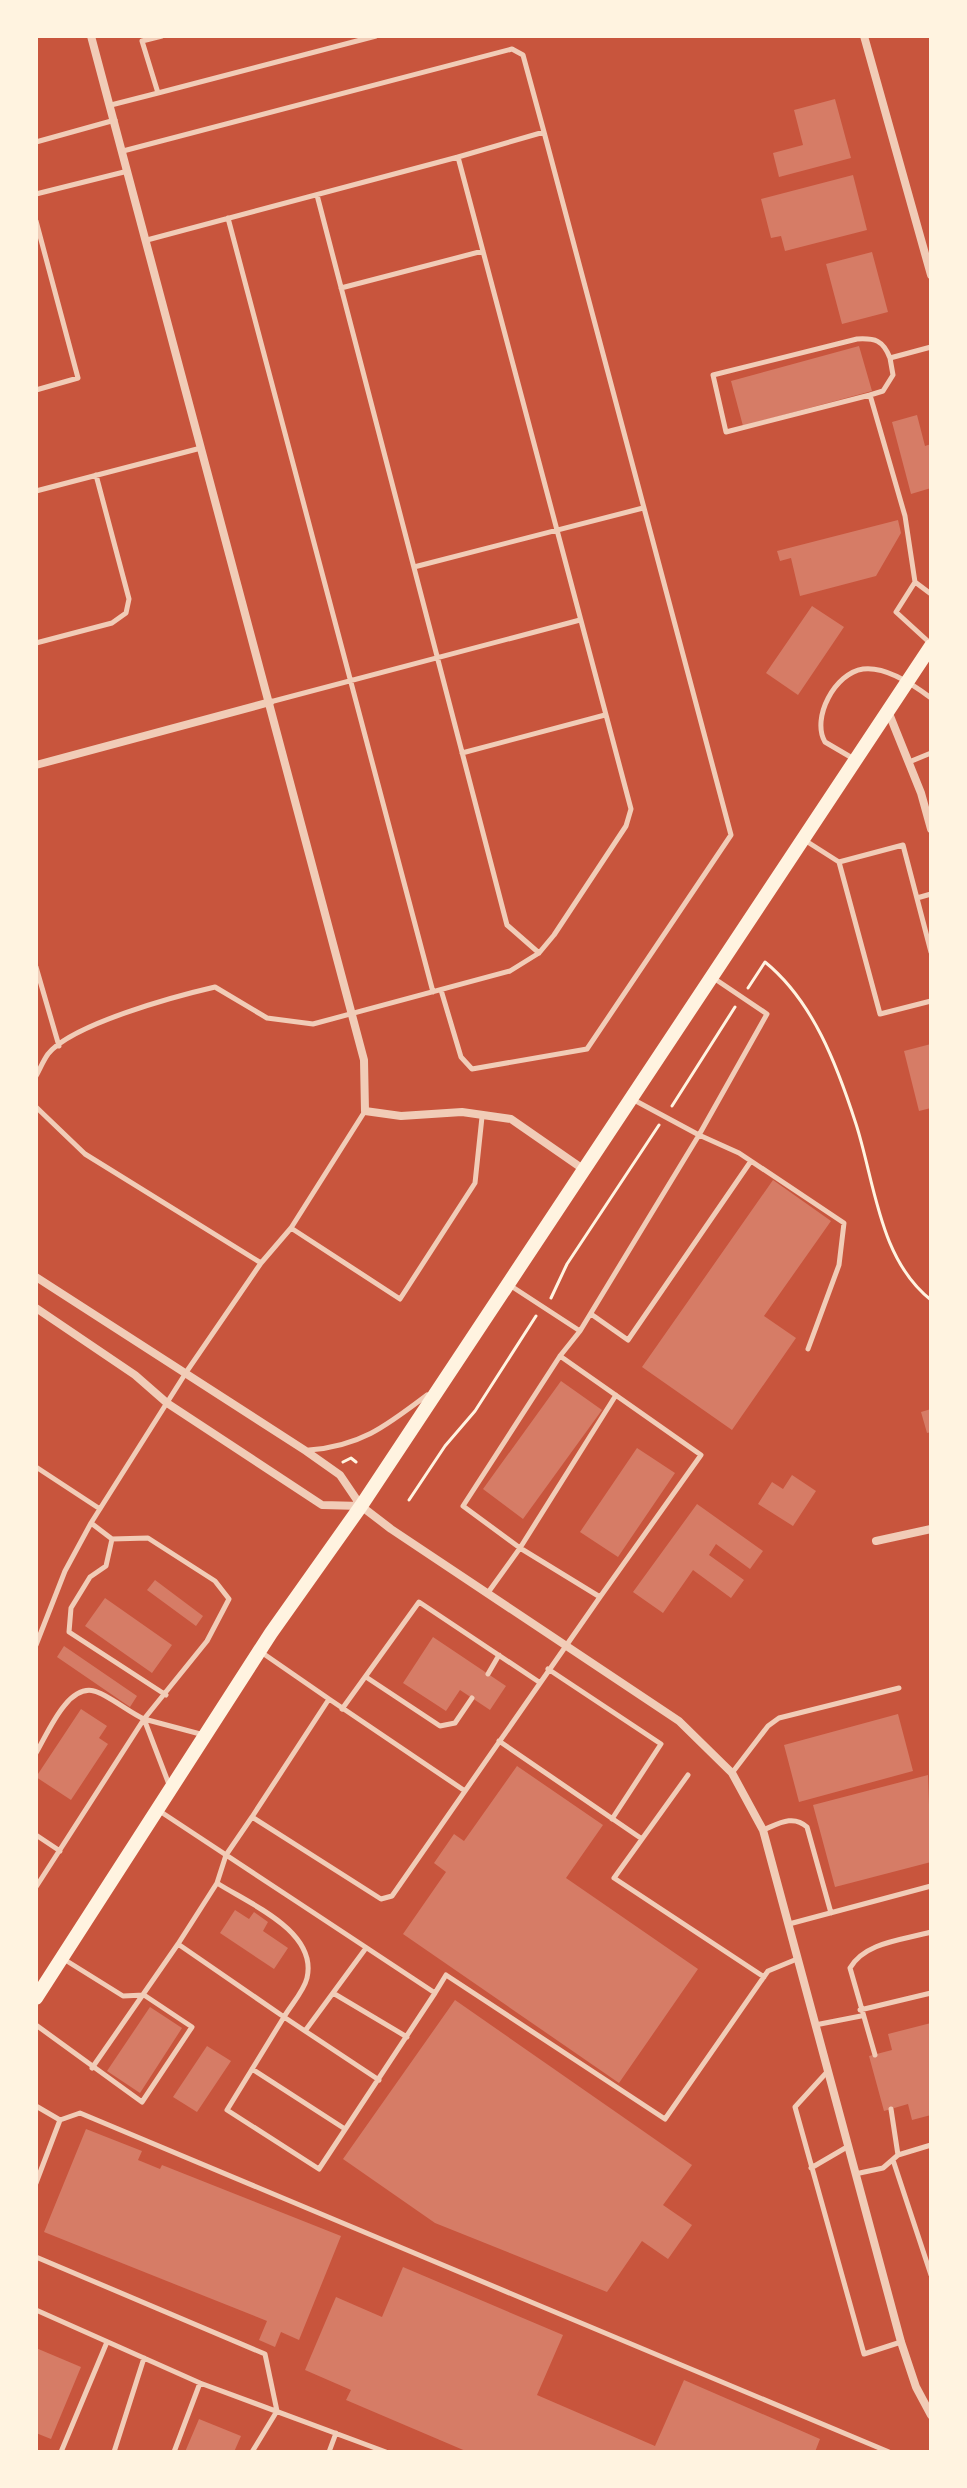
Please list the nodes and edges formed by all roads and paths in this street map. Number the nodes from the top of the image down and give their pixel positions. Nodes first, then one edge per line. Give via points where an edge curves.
1 (91, 36) edge
2 (162, 36) edge
3 (376, 36) edge
4 (864, 36) edge
5 (142, 38) edge
6 (158, 93) junction
7 (111, 105) junction
8 (115, 120) junction
9 (544, 132) junction
10 (36, 142) edge
11 (123, 151) junction
12 (458, 157) junction
13 (129, 171) junction
14 (36, 194) edge
15 (317, 195) junction
16 (228, 218) junction
17 (36, 221) edge
18 (147, 240) junction
19 (483, 251) junction
20 (931, 275) edge
21 (341, 288) junction
22 (931, 347) edge
23 (890, 358) junction
24 (36, 390) edge
25 (870, 395) junction
26 (203, 447) junction
27 (96, 475) junction
28 (36, 491) edge
29 (643, 508) junction
30 (556, 531) junction
31 (414, 567) junction
32 (915, 582) junction
33 (931, 594) edge
34 (580, 620) junction
35 (36, 643) edge
36 (931, 645) edge
37 (437, 658) junction
38 (351, 681) junction
39 (908, 681) junction
40 (931, 698) edge
41 (270, 702) junction
42 (888, 710) junction
43 (605, 715) junction
44 (462, 753) junction
45 (931, 753) edge
46 (855, 760) junction
47 (909, 762) junction
48 (36, 765) edge
49 (929, 813) edge
50 (931, 829) edge
51 (802, 839) junction
52 (839, 862) junction
53 (931, 894) edge
54 (917, 898) junction
55 (931, 952) edge
56 (539, 953) junction
57 (36, 967) edge
58 (711, 977) junction
59 (751, 984) dead end
60 (441, 990) junction
61 (433, 992) junction
62 (931, 1001) edge
63 (737, 1003) dead end
64 (352, 1015) junction
65 (59, 1046) junction
66 (36, 1076) edge
67 (630, 1098) junction
68 (677, 1098) dead end
69 (36, 1107) edge
70 (365, 1111) junction
71 (482, 1117) junction
72 (660, 1124) dead end
73 (699, 1135) junction
74 (751, 1161) junction
75 (583, 1169) junction
76 (291, 1228) junction
77 (261, 1263) junction
78 (36, 1277) edge
79 (507, 1283) junction
80 (558, 1290) dead end
81 (931, 1300) edge
82 (36, 1308) edge
83 (591, 1314) junction
84 (531, 1323) dead end
85 (580, 1331) junction
86 (808, 1349) dead end
87 (560, 1356) junction
88 (187, 1371) junction
89 (438, 1388) junction
90 (616, 1395) junction
91 (167, 1403) junction
92 (306, 1451) junction
93 (356, 1462) dead end
94 (341, 1465) dead end
95 (36, 1467) edge
96 (409, 1500) dead end
97 (361, 1506) junction
98 (100, 1509) junction
99 (91, 1523) junction
100 (931, 1529) edge
101 (112, 1539) junction
102 (876, 1541) dead end
103 (520, 1548) junction
104 (487, 1594) junction
105 (600, 1597) junction
106 (565, 1644) junction
107 (36, 1645) edge
108 (259, 1650) junction
109 (499, 1655) junction
110 (548, 1669) junction
111 (488, 1674) dead end
112 (366, 1677) junction
113 (539, 1682) junction
114 (899, 1688) dead end
115 (166, 1695) junction
116 (472, 1698) dead end
117 (329, 1699) junction
118 (342, 1709) junction
119 (144, 1719) junction
120 (205, 1735) junction
121 (499, 1741) junction
122 (36, 1753) edge
123 (732, 1773) junction
124 (688, 1775) dead end
125 (170, 1788) junction
126 (465, 1791) junction
127 (157, 1809) junction
128 (252, 1817) junction
129 (612, 1819) junction
130 (763, 1830) junction
131 (36, 1835) edge
132 (642, 1839) junction
133 (60, 1851) junction
134 (226, 1855) junction
135 (217, 1883) junction
136 (931, 1886) edge
137 (36, 1887) edge
138 (831, 1913) junction
139 (789, 1924) junction
140 (931, 1932) edge
141 (178, 1944) junction
142 (366, 1948) junction
143 (61, 1958) junction
144 (798, 1959) junction
145 (764, 1977) junction
146 (333, 1993) junction
147 (435, 1993) junction
148 (931, 1993) edge
149 (144, 1995) junction
150 (36, 1998) edge
151 (861, 2013) junction
152 (284, 2017) junction
153 (36, 2025) edge
154 (815, 2026) junction
155 (305, 2031) junction
156 (407, 2037) junction
157 (875, 2055) dead end
158 (92, 2068) junction
159 (252, 2069) junction
160 (827, 2072) junction
161 (379, 2080) junction
162 (36, 2106) edge
163 (891, 2109) dead end
164 (60, 2120) junction
165 (346, 2129) junction
166 (931, 2145) edge
167 (847, 2147) junction
168 (898, 2155) junction
169 (893, 2160) junction
170 (811, 2168) junction
171 (854, 2174) junction
172 (36, 2183) edge
173 (36, 2257) edge
174 (931, 2275) edge
175 (36, 2310) edge
176 (107, 2342) junction
177 (901, 2342) junction
178 (144, 2358) junction
179 (200, 2383) junction
180 (277, 2411) junction
181 (931, 2415) edge
182 (336, 2433) junction
183 (61, 2452) edge
184 (114, 2452) edge
185 (174, 2452) edge
186 (252, 2452) edge
187 (329, 2452) edge
188 (386, 2452) edge
189 (889, 2452) edge

1 - 7 street
2 - 5 lane
3 - 6 lane
4 - 20 street
5 - 6 lane
6 - 7 lane
7 - 8 street
8 - 10 lane
8 - 11 street
9 - 11 lane via 523,55 512,49
9 - 12 lane
9 - 29 lane
11 - 13 street
12 - 15 lane
12 - 19 lane
13 - 14 lane
13 - 18 street
15 - 16 lane
15 - 21 lane
16 - 18 lane
16 - 38 lane
17 - 24 lane via 78,378
18 - 26 street
19 - 21 lane
19 - 30 lane
21 - 31 lane
22 - 23 lane
23 - 25 lane via 893,375 883,391
23 - 25 lane via 874,338 857,339 713,375 726,432
25 - 32 lane via 905,516
26 - 27 lane
26 - 41 street
27 - 28 lane
27 - 35 lane via 129,599 126,613 112,623
29 - 30 lane
29 - 60 lane via 731,835 587,1049 472,1069 461,1057
30 - 31 lane
30 - 34 lane
31 - 37 lane
32 - 33 lane
32 - 36 lane via 896,612
34 - 37 lane
34 - 43 lane
36 - 39 main road
37 - 38 lane
37 - 44 lane
38 - 41 lane
38 - 61 lane
39 - 40 lane
39 - 42 main road
39 - 46 lane via 867,668 853,672 825,705 820,733 825,742
41 - 48 street
41 - 64 street
42 - 46 main road
42 - 47 street
43 - 44 lane
43 - 56 lane via 631,809 626,826
44 - 56 lane via 507,925
45 - 47 lane
46 - 51 main road
47 - 49 street
49 - 50 street
51 - 52 lane
51 - 58 main road
52 - 54 lane via 903,845
52 - 62 lane via 880,1014
53 - 54 lane
54 - 55 lane
56 - 60 lane via 510,971
57 - 65 lane
58 - 67 main road
58 - 73 lane via 767,1014
59 - 81 path via 765,962 790,982 810,1015 856,1123 886,1234 913,1285
60 - 61 lane
61 - 64 lane
63 - 68 path
64 - 65 lane via 313,1024 286,1023 267,1018 215,987 71,1035
64 - 70 street via 364,1060
65 - 66 lane
67 - 73 lane
67 - 75 main road
69 - 77 lane via 85,1154
70 - 71 street
70 - 76 lane
71 - 75 street via 511,1119
71 - 76 lane via 475,1183 400,1299
72 - 80 path via 567,1264
73 - 74 lane
73 - 83 lane
74 - 83 lane via 628,1340
74 - 86 lane via 844,1223 839,1265
75 - 79 main road
76 - 77 lane
77 - 88 lane
78 - 88 street
79 - 85 lane
79 - 89 main road
82 - 91 street
83 - 85 lane
84 - 96 path
85 - 87 lane
87 - 90 lane
87 - 103 lane via 463,1506
88 - 91 lane
88 - 92 street
89 - 92 lane via 368,1438
89 - 97 main road
90 - 103 lane
90 - 105 lane via 701,1455
91 - 97 street via 322,1505
91 - 98 lane
92 - 97 street via 340,1475
93 - 94 path via 349,1458
95 - 98 lane
97 - 104 street
97 - 108 main road
98 - 99 lane
99 - 101 lane
99 - 107 lane
100 - 102 street
101 - 115 lane via 106,1566 90,1577 71,1608 69,1632
101 - 115 lane via 148,1538 215,1581 229,1599 207,1641
103 - 104 lane
103 - 105 lane
104 - 106 street
105 - 106 lane
106 - 110 lane
106 - 123 street via 679,1721
108 - 117 lane
108 - 120 main road
109 - 111 lane
109 - 112 lane via 419,1602
109 - 113 lane
110 - 113 lane
110 - 129 lane via 661,1744
112 - 116 lane via 440,1726 455,1723
112 - 118 lane
113 - 121 lane
114 - 123 lane via 779,1718
115 - 119 lane
117 - 118 lane
117 - 128 lane
118 - 126 lane
119 - 120 lane
119 - 122 lane via 95,1691 82,1690 69,1699
119 - 125 lane
119 - 133 lane
120 - 125 main road
121 - 126 lane
121 - 129 lane
123 - 130 street
124 - 132 lane
125 - 127 main road
126 - 128 lane via 392,1896 381,1899
127 - 134 lane
127 - 143 main road
128 - 134 lane
129 - 132 lane
130 - 138 lane via 788,1820 807,1827
130 - 139 street
131 - 133 lane
132 - 145 lane via 614,1878
133 - 137 lane
134 - 135 lane
134 - 142 lane
135 - 141 lane
135 - 152 lane via 296,1937 307,1961 307,1979
136 - 138 lane
138 - 139 lane
139 - 144 street
140 - 151 lane via 857,1956 850,1968
141 - 149 lane
141 - 152 lane
142 - 146 lane
142 - 147 lane
143 - 149 lane via 123,1996
143 - 150 main road
144 - 145 lane
144 - 154 street
145 - 147 lane via 665,2119 446,1975
146 - 155 lane
146 - 156 lane
147 - 156 lane
148 - 151 lane
149 - 158 lane
149 - 158 lane via 192,2027 142,2102
151 - 154 lane
151 - 157 lane
152 - 155 lane
152 - 159 lane
153 - 158 lane
154 - 160 street
155 - 161 lane
156 - 161 lane
159 - 165 lane
159 - 165 lane via 227,2110 319,2169
160 - 167 street
160 - 170 lane via 795,2107
161 - 165 lane
162 - 164 lane
163 - 168 lane
164 - 172 lane
164 - 189 lane via 80,2113
166 - 168 lane
167 - 170 lane
167 - 171 street
168 - 169 lane
169 - 171 lane via 883,2168
169 - 174 lane
170 - 177 lane via 864,2354
171 - 177 street
173 - 180 lane via 265,2354
175 - 176 lane
176 - 178 lane
176 - 183 lane
177 - 181 street
178 - 179 lane
178 - 184 lane
179 - 180 lane
179 - 185 lane
180 - 182 lane
180 - 186 lane
182 - 187 lane
182 - 188 lane

